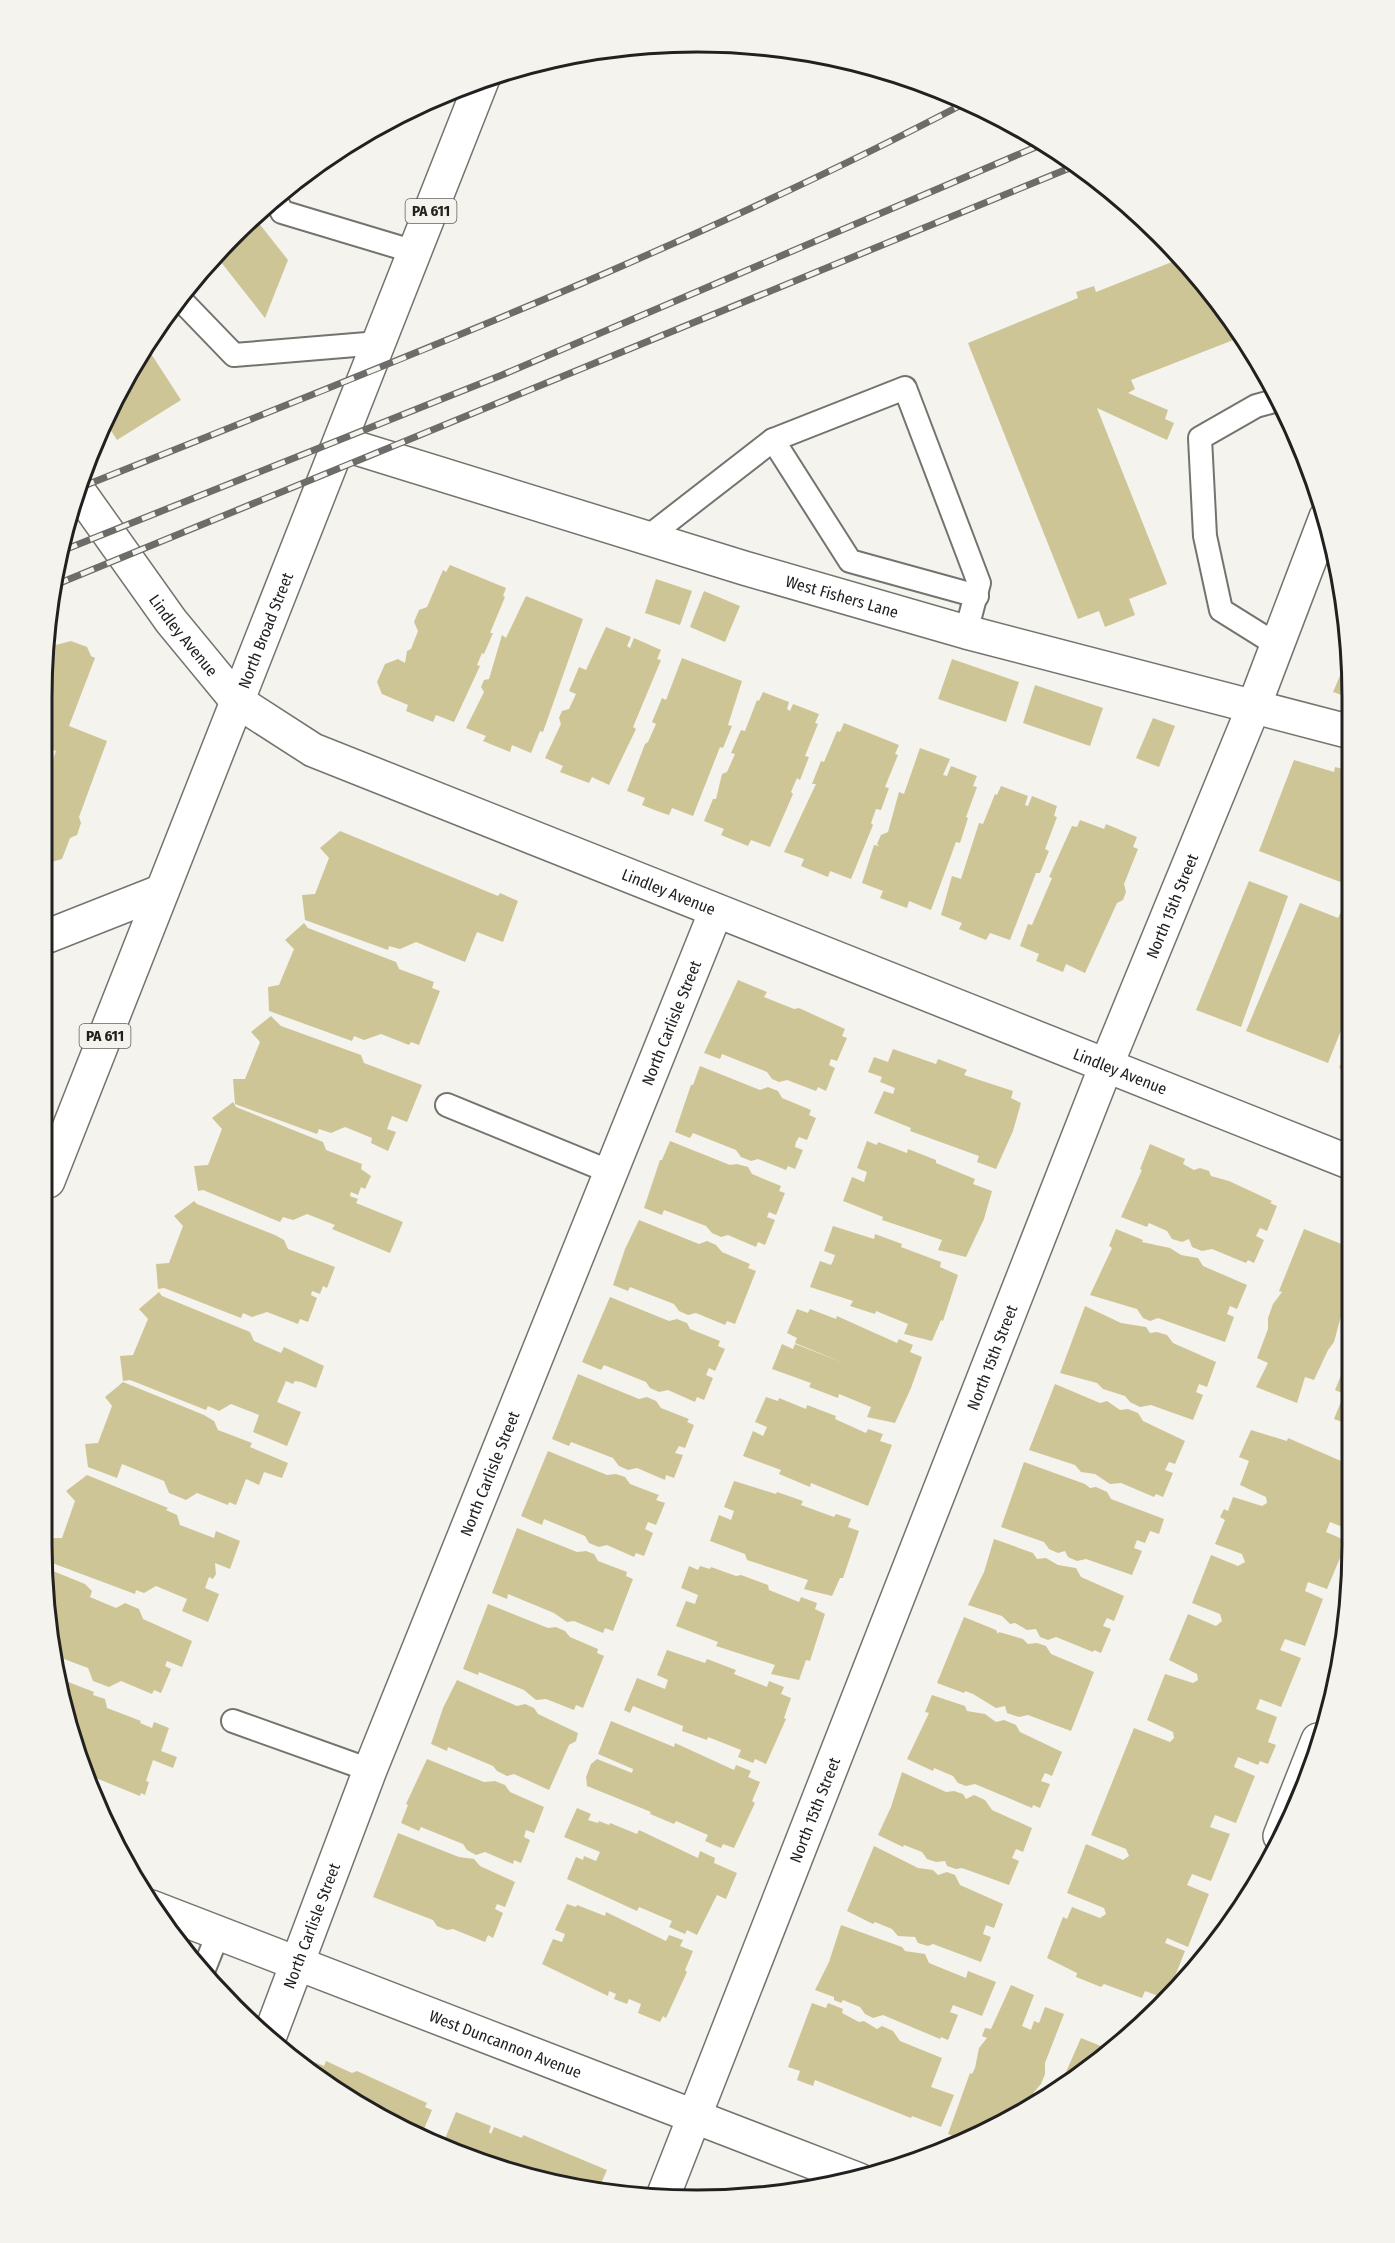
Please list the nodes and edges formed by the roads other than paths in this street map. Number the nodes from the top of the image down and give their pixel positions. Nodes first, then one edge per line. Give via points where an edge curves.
1 (478, 92) edge
2 (279, 207) edge
3 (415, 252) junction
4 (186, 305) edge
5 (379, 343) junction
6 (1271, 402) edge
7 (772, 440) junction
8 (340, 442) junction
9 (84, 499) edge
10 (1321, 530) edge
11 (648, 537) junction
12 (977, 596) junction
13 (966, 632) junction
14 (1277, 645) junction
15 (237, 701) junction
16 (1254, 706) junction
17 (1342, 730) edge
18 (162, 891) junction
19 (716, 911) junction
20 (52, 934) edge
21 (1106, 1066) junction
22 (447, 1105) dead end
23 (1342, 1159) edge
24 (52, 1171) edge
25 (613, 1173) junction
26 (233, 1721) dead end
27 (370, 1770) junction
28 (168, 1914) edge
29 (218, 1934) junction
30 (206, 1963) edge
31 (297, 1965) junction
32 (272, 2030) edge
33 (695, 2118) junction
34 (842, 2174) edge
35 (666, 2189) edge

1 - 3 street, North Broad Street / PA 611
2 - 3 lane via 282,212
3 - 5 street, North Broad Street / PA 611
4 - 5 lane via 234,355
5 - 8 street, North Broad Street / PA 611
6 - 14 lane via 1256,406 1200,438 1205,536 1221,610
7 - 11 lane
7 - 12 lane via 850,561
7 - 12 lane via 905,388 979,583
8 - 11 street, West Fishers Lane
8 - 15 street, North Broad Street / PA 611
9 - 15 street, Lindley Avenue via 171,621
10 - 14 street, North 15th Street
11 - 13 street, West Fishers Lane
12 - 13 lane
13 - 16 street, West Fishers Lane
14 - 16 street, North 15th Street
15 - 18 street, North Broad Street / PA 611
15 - 19 street, Lindley Avenue via 313,750
16 - 17 street, West Fishers Lane
16 - 21 street, North 15th Street
18 - 20 street
18 - 24 street, North Broad Street / PA 611
19 - 21 street, Lindley Avenue
19 - 25 street, North Carlisle Street
21 - 23 street, Lindley Avenue
21 - 33 street, North 15th Street
22 - 25 lane
25 - 27 street, North Carlisle Street
26 - 27 lane
27 - 31 street, North Carlisle Street
28 - 29 street, West Duncannon Avenue
29 - 30 lane
29 - 31 street, West Duncannon Avenue
31 - 32 street, North Carlisle Street
31 - 33 street, West Duncannon Avenue
33 - 34 street, West Duncannon Avenue
33 - 35 street, North 15th Street

